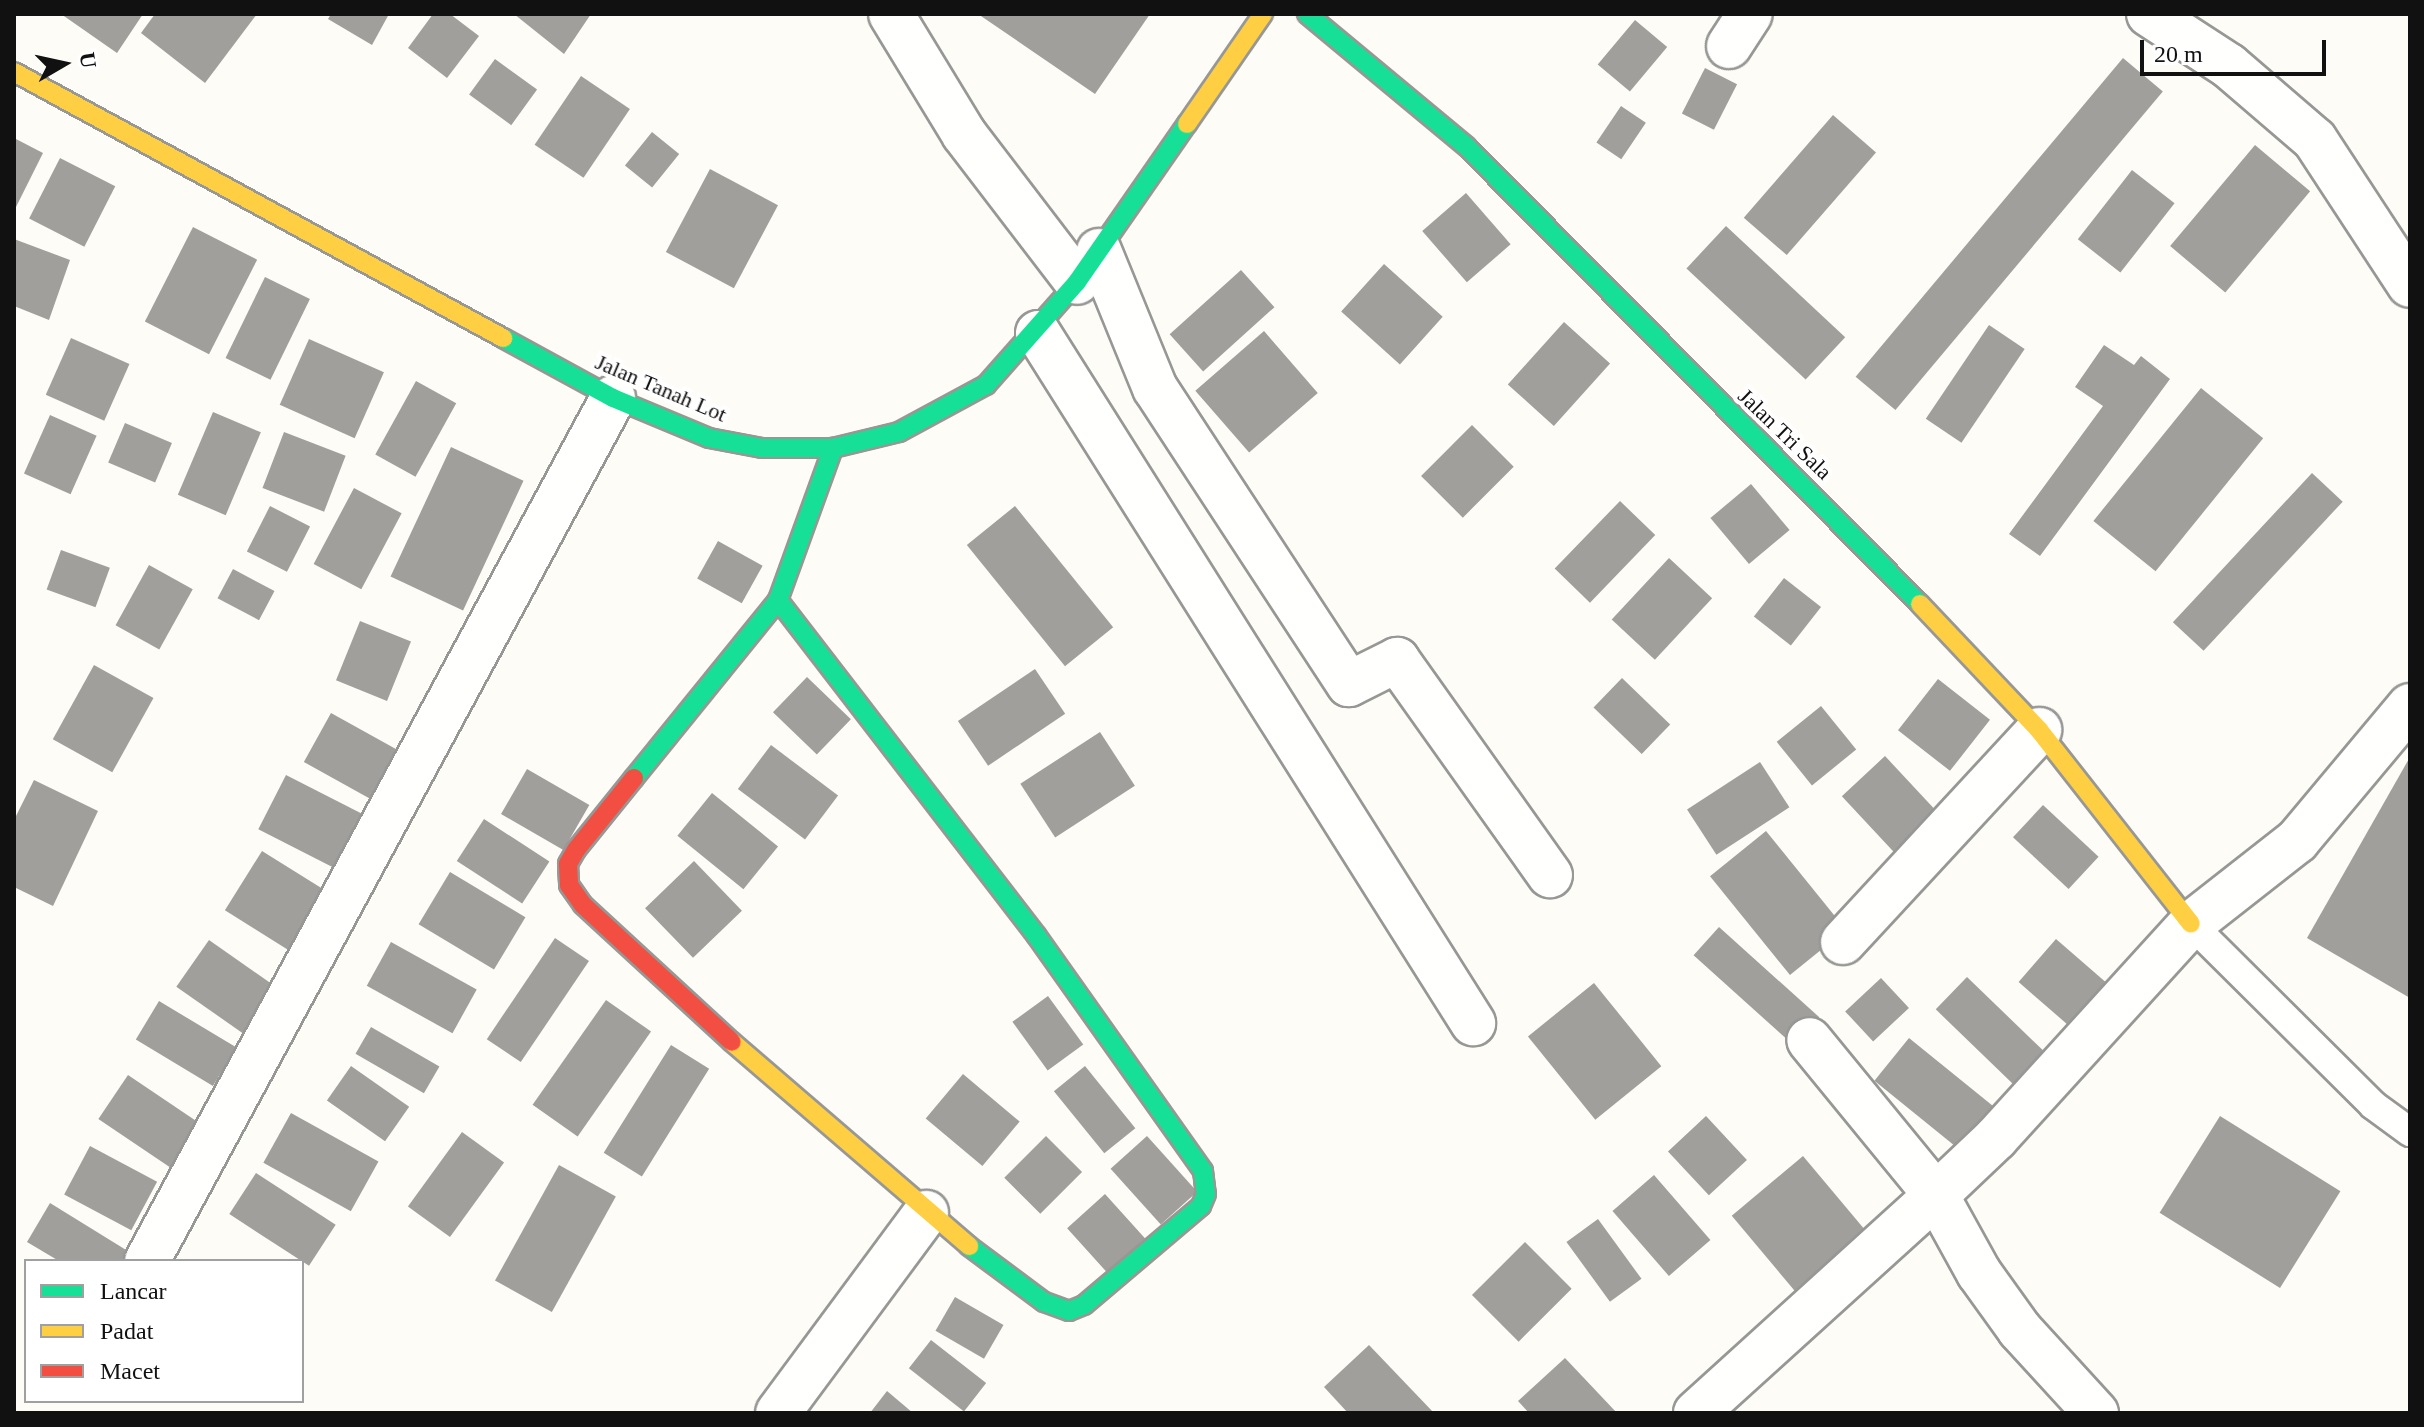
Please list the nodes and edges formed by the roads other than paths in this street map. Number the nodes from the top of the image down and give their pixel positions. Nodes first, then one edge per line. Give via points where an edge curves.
1 (891, 14) edge
2 (1263, 14) edge
3 (1307, 14) edge
4 (2149, 14) edge
5 (14, 72) edge
6 (1088, 267) junction
7 (2410, 285) edge
8 (1038, 333) junction
9 (613, 398) junction
10 (833, 448) junction
11 (778, 600) junction
12 (2410, 706) edge
13 (2039, 730) junction
14 (1550, 875) dead end
15 (2191, 924) junction
16 (1843, 942) dead end
17 (1473, 1023) dead end
18 (1809, 1040) dead end
19 (2410, 1132) edge
20 (1936, 1195) junction
21 (926, 1213) junction
22 (148, 1259) edge
23 (778, 1413) edge
24 (1696, 1413) edge
25 (2096, 1413) edge

1 - 6 street via 964,134
2 - 6 street, Jalan Tanah Lot
3 - 13 street, Jalan Tri Sala via 1466,146 1876,557
4 - 7 street via 2229,66 2315,140
5 - 9 street, Jalan Tanah Lot
6 - 8 street, Jalan Tanah Lot
6 - 14 street via 1155,388 1349,684 1397,660
8 - 10 street, Jalan Tanah Lot via 986,385 944,410 899,432
8 - 17 street
9 - 10 street, Jalan Tanah Lot via 709,438 762,448
9 - 22 street
10 - 11 street
11 - 21 street via 576,850 568,864 569,885 583,905 671,989
11 - 21 street via 1036,935 1189,1148 1206,1182 1201,1206 1084,1305 1069,1311 1044,1302
12 - 15 street via 2297,841
13 - 15 street, Jalan Tri Sala
13 - 16 street
15 - 19 lane via 2373,1105
15 - 20 street via 1996,1138
18 - 20 street
20 - 24 street
20 - 25 street via 1979,1273 2020,1330
21 - 23 street

